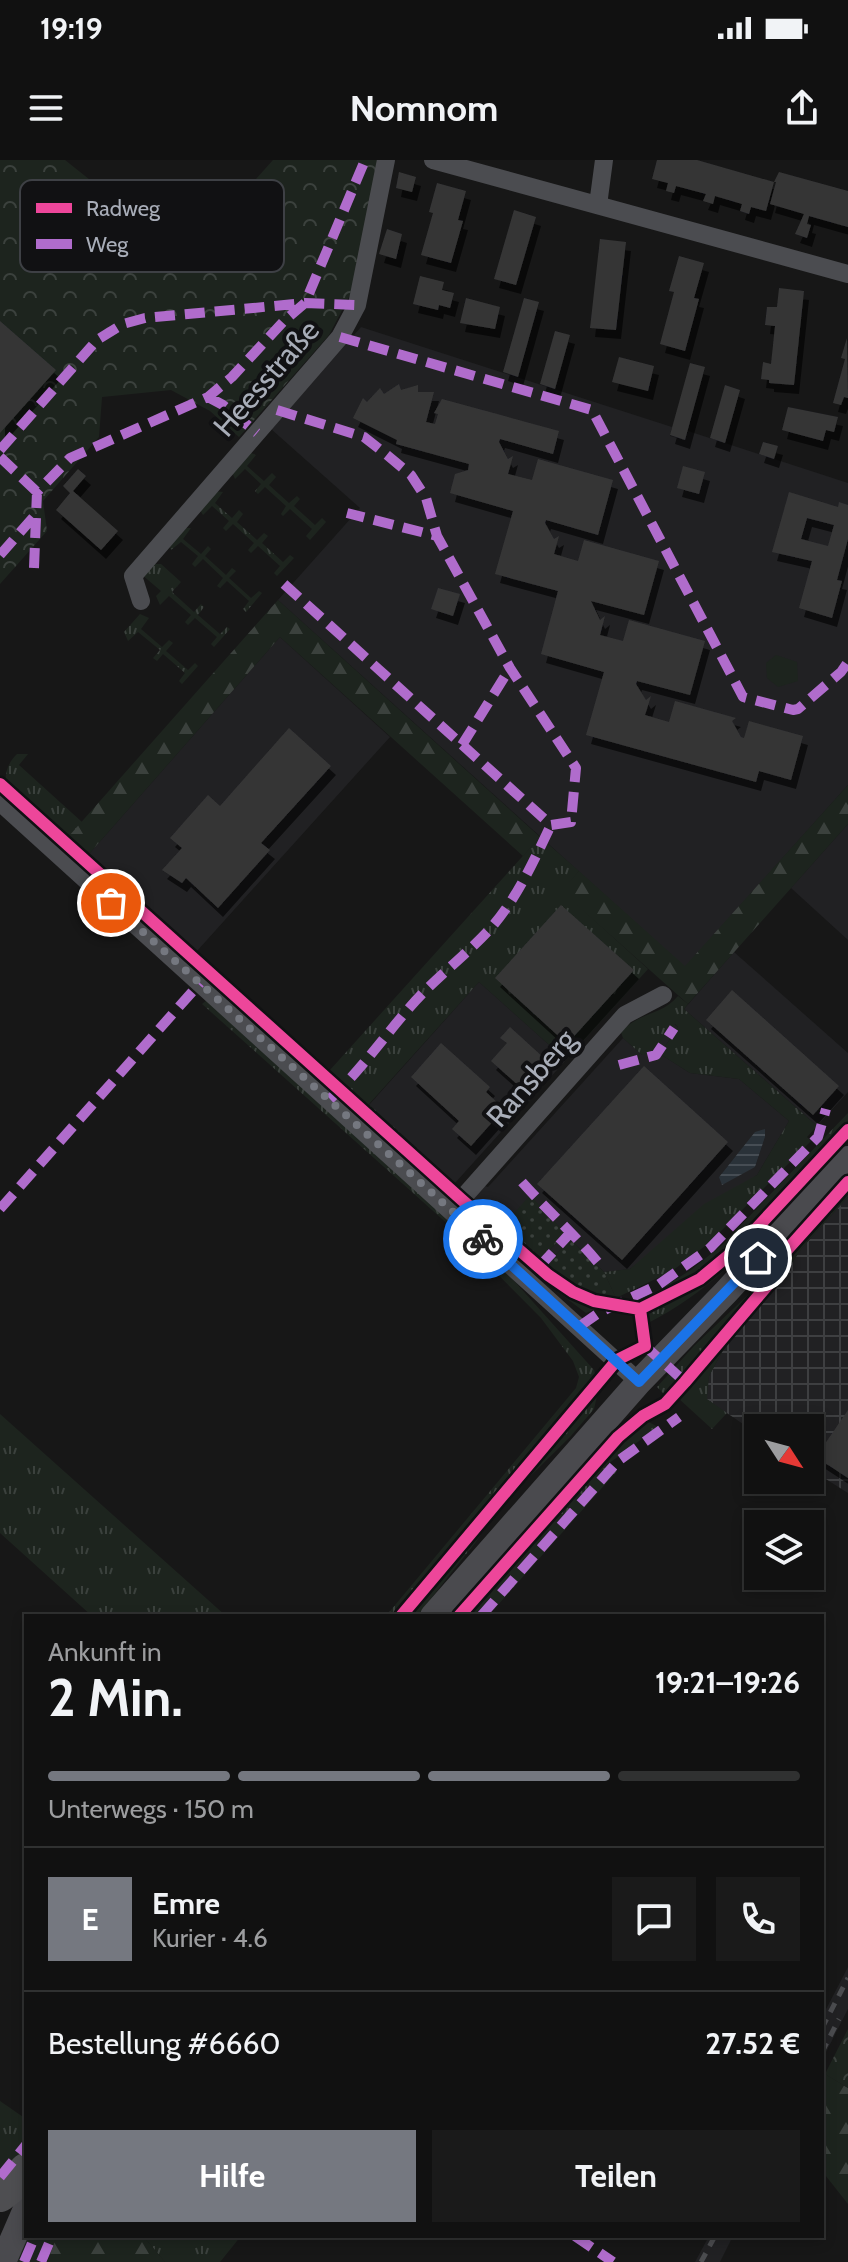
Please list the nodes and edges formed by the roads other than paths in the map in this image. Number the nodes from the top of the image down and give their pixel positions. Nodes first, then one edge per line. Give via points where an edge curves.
1 (386, 160) edge
2 (433, 160) edge
3 (604, 160) edge
4 (598, 205) junction
5 (848, 274) edge
6 (141, 601) dead end
7 (0, 802) edge
8 (663, 995) dead end
9 (848, 1159) edge
10 (452, 1210) junction
11 (639, 1382) junction
12 (435, 1614) edge
13 (24, 2172) edge
14 (0, 2195) edge
15 (24, 2214) edge
16 (3, 2262) edge

1 - 6 street, Heesstraße via 357,305 340,337 133,576
2 - 4 street
3 - 4 street
4 - 5 street
7 - 10 street
8 - 10 street, Ransberg via 625,1015
9 - 11 main road
10 - 11 street
11 - 12 main road
13 - 14 highway
15 - 16 main road

